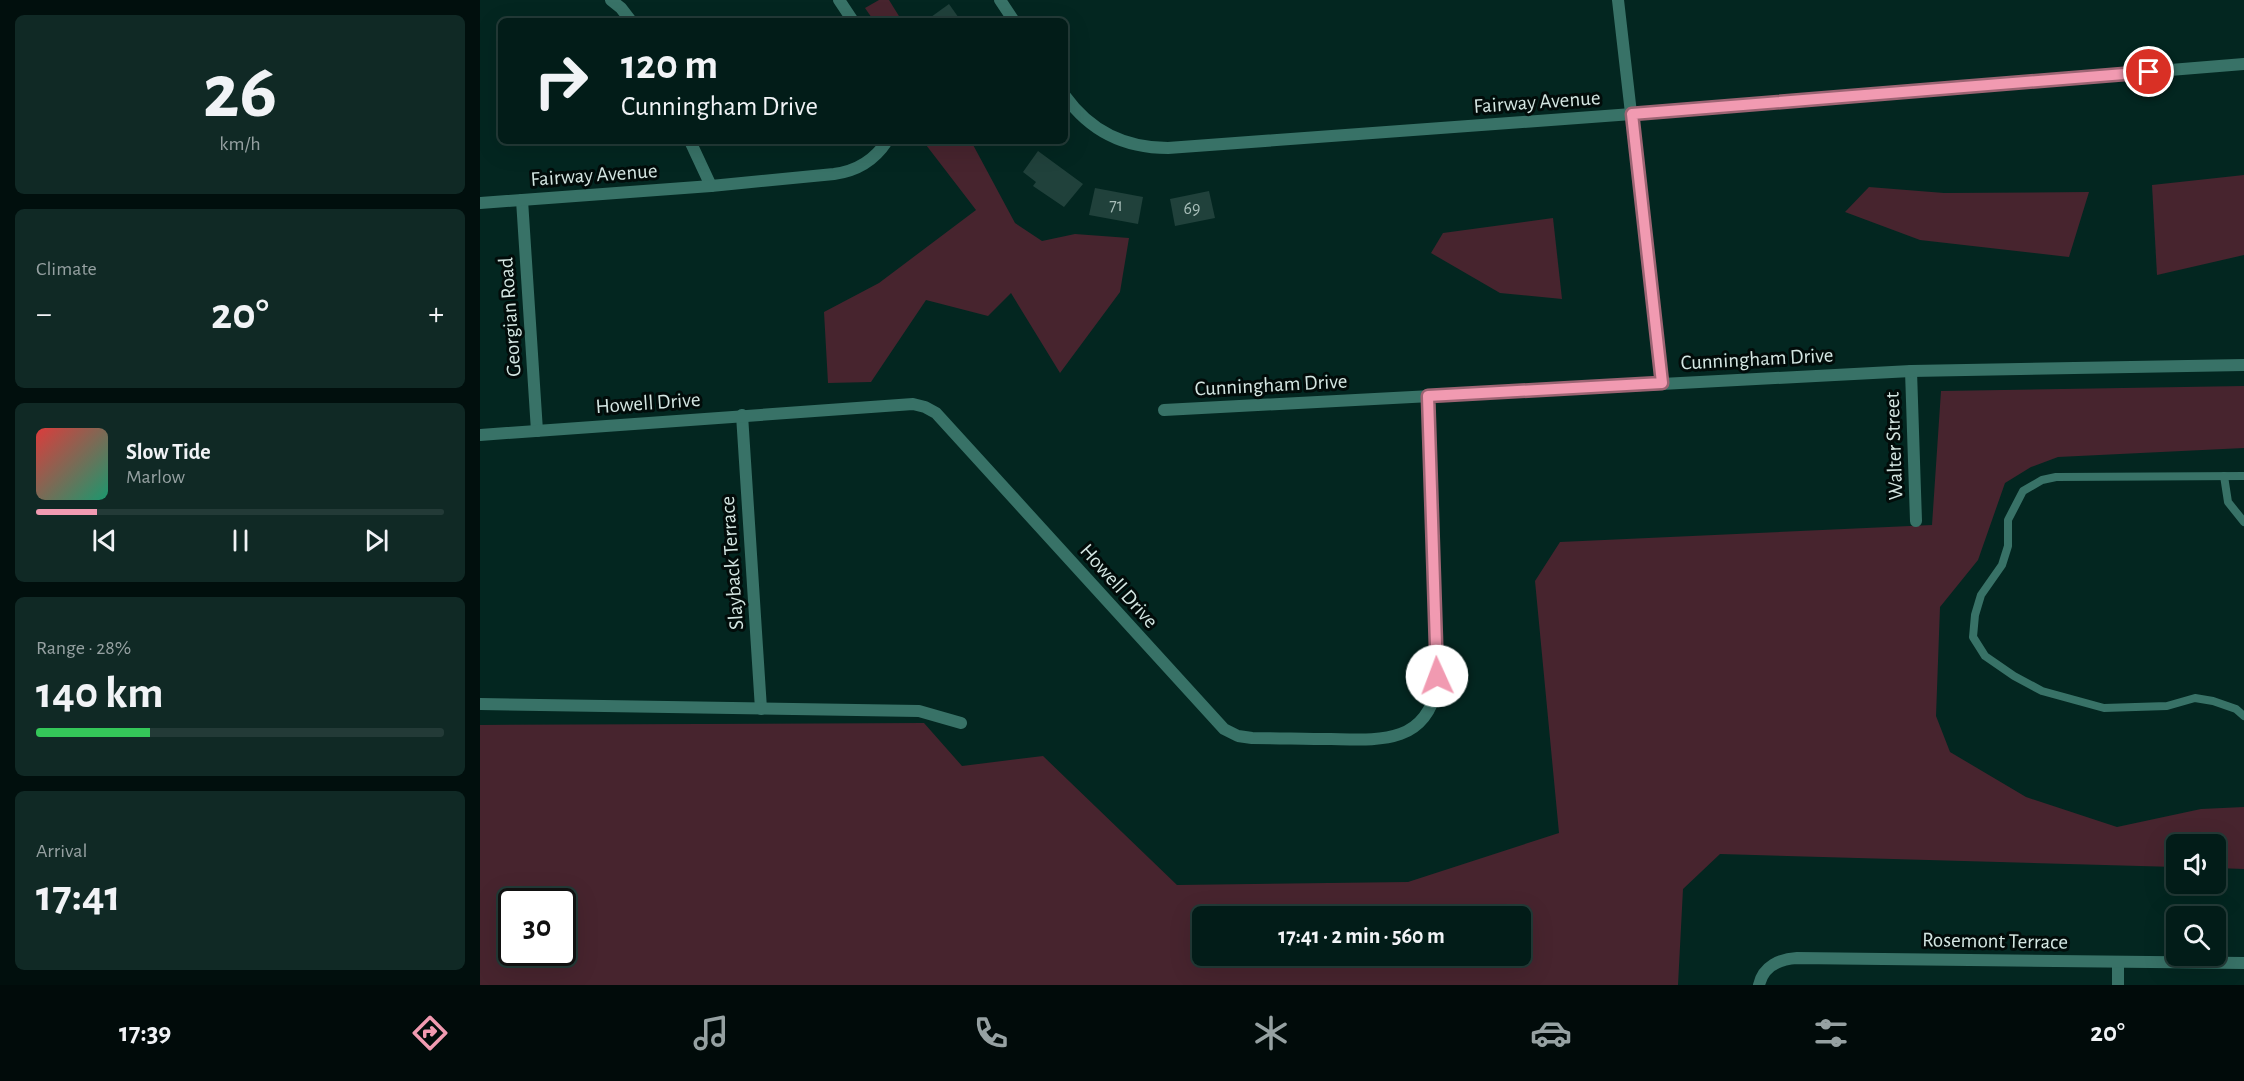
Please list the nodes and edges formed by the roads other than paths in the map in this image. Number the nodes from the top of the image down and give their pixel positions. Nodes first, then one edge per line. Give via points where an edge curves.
1 (611, 0) edge
2 (839, 0) edge
3 (1000, 0) edge
4 (1618, 0) edge
5 (629, 18) edge
6 (852, 18) edge
7 (1012, 18) edge
8 (2244, 64) edge
9 (1068, 99) edge
10 (1632, 114) junction
11 (691, 144) edge
12 (885, 144) edge
13 (711, 186) junction
14 (522, 200) junction
15 (480, 203) edge
16 (2244, 365) edge
17 (1911, 371) junction
18 (1662, 383) junction
19 (1428, 396) junction
20 (1164, 410) dead end
21 (742, 415) junction
22 (537, 431) junction
23 (480, 435) edge
24 (2224, 476) junction
25 (2244, 476) edge
26 (1916, 520) dead end
27 (2244, 522) edge
28 (480, 704) edge
29 (761, 709) junction
30 (2244, 716) edge
31 (961, 723) dead end
32 (2118, 962) junction
33 (2244, 963) edge
34 (1759, 985) edge
35 (2118, 985) edge

1 - 5 street
2 - 6 street
3 - 7 street
4 - 10 street
8 - 10 street, Fairway Avenue
9 - 10 street, Fairway Avenue via 1086,120 1109,136 1153,148
10 - 18 street
11 - 13 street
12 - 13 street, Fairway Avenue via 866,163 845,172
13 - 14 street, Fairway Avenue
14 - 15 street, Fairway Avenue
14 - 22 street, Georgian Road
16 - 17 street, Cunningham Drive
17 - 18 street, Cunningham Drive
17 - 26 street, Walter Street
18 - 19 street, Cunningham Drive
19 - 20 street, Cunningham Drive
19 - 21 street, Howell Drive via 1437,687 1431,706 1419,722 1400,735 1378,740 1252,738 1224,729 931,409 913,404
21 - 22 street, Howell Drive
21 - 29 street, Slayback Terrace
22 - 23 street, Howell Drive
24 - 25 lane
24 - 27 lane via 2228,502
24 - 30 lane via 2056,477 2023,491 2007,520 2008,546 2002,565 1981,595 1973,637 1985,656 2042,691 2104,708 2167,706 2195,698 2214,700
28 - 29 street
29 - 31 street via 919,711
32 - 33 street, Rosemont Terrace
32 - 34 street, Rosemont Terrace via 1797,958 1775,963 1766,970
32 - 35 street

